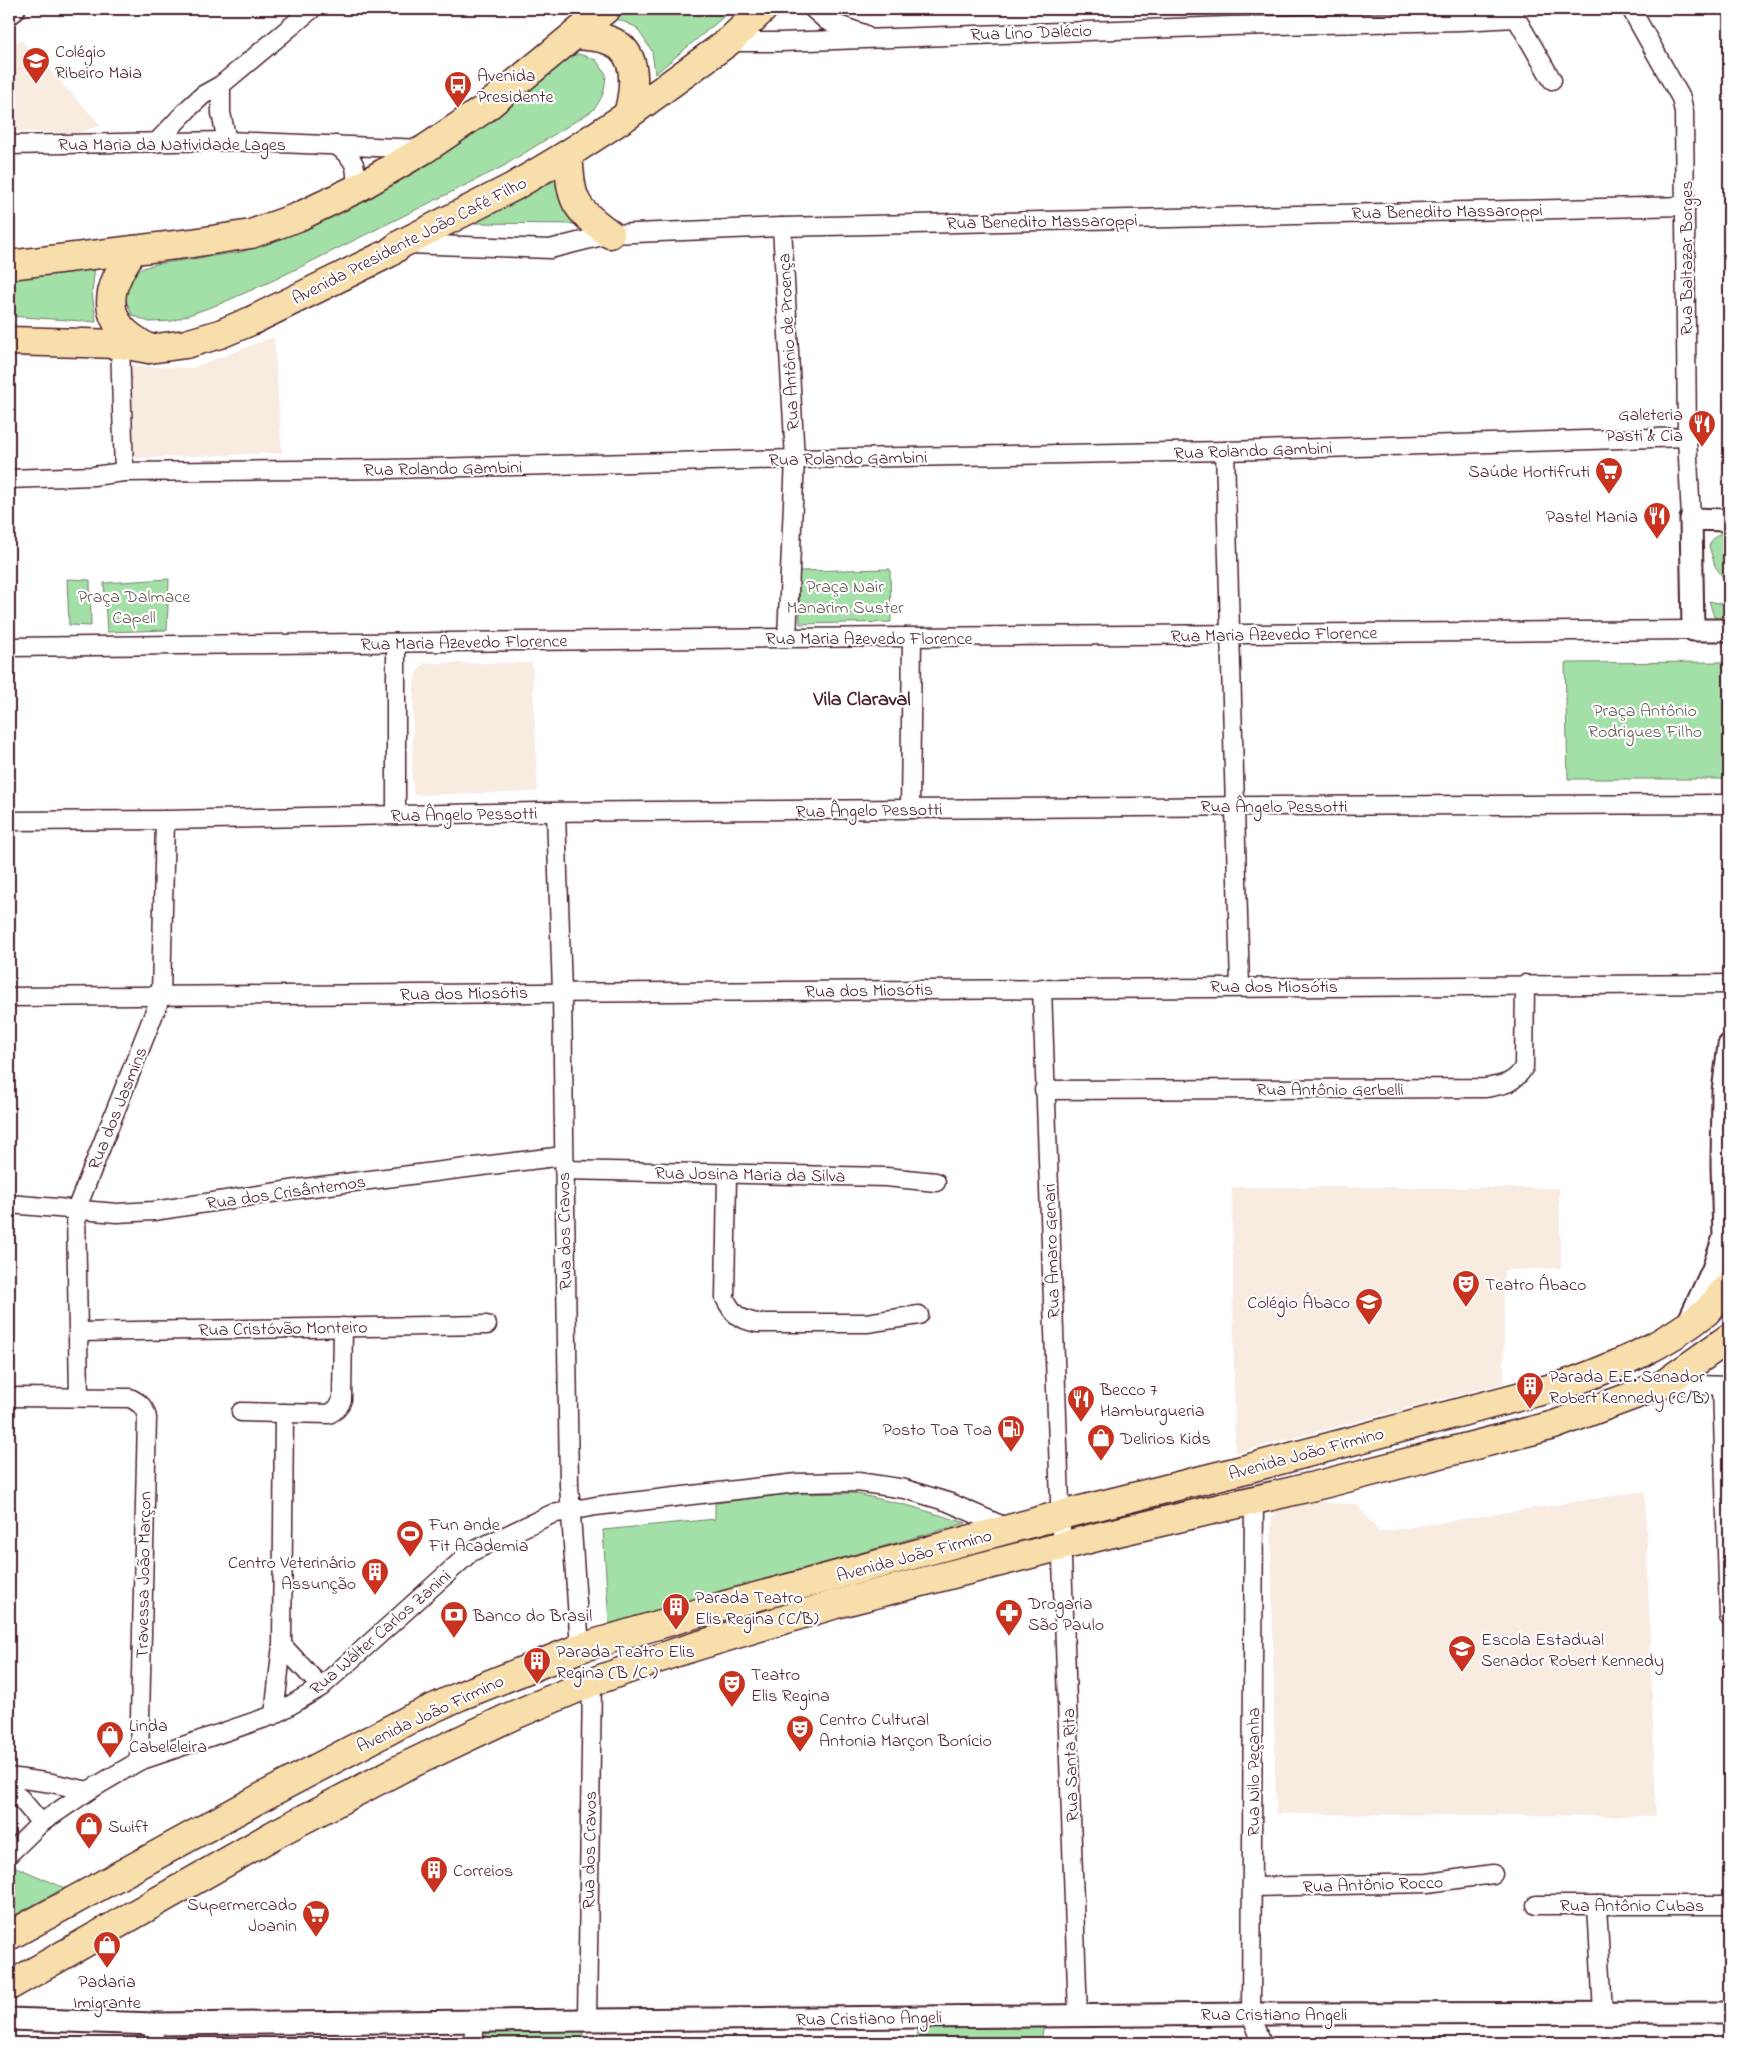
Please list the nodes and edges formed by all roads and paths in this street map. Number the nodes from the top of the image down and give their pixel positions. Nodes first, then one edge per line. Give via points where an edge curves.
1 (12, 9) edge
2 (312, 9) edge
3 (606, 9) edge
4 (763, 9) edge
5 (813, 9) edge
6 (1631, 9) edge
7 (9, 11) edge
8 (1513, 13) edge
9 (576, 35) junction
10 (876, 38) junction
11 (728, 42) junction
12 (1552, 80) dead end
13 (221, 85) junction
14 (628, 115) junction
15 (227, 141) junction
16 (156, 143) junction
17 (9, 145) edge
18 (336, 145) junction
19 (426, 149) junction
20 (568, 154) junction
21 (356, 189) junction
22 (1686, 206) junction
23 (782, 227) junction
24 (610, 234) junction
25 (401, 244) junction
26 (133, 250) junction
27 (9, 265) edge
28 (9, 341) edge
29 (120, 344) junction
30 (149, 349) junction
31 (1687, 437) junction
32 (1225, 451) junction
33 (795, 458) junction
34 (124, 472) junction
35 (9, 479) edge
36 (1691, 519) junction
37 (1729, 520) edge
38 (1693, 630) junction
39 (1729, 630) edge
40 (1231, 635) junction
41 (787, 638) junction
42 (912, 638) junction
43 (396, 643) junction
44 (9, 647) edge
45 (1729, 804) edge
46 (1235, 806) junction
47 (910, 809) junction
48 (556, 813) junction
49 (396, 814) junction
50 (9, 820) edge
51 (165, 820) junction
52 (1525, 984) junction
53 (1729, 984) edge
54 (1240, 987) junction
55 (1042, 988) junction
56 (562, 992) junction
57 (161, 996) junction
58 (9, 998) edge
59 (1729, 1045) edge
60 (1044, 1090) junction
61 (563, 1163) junction
62 (727, 1175) junction
63 (936, 1182) dead end
64 (9, 1204) edge
65 (76, 1210) junction
66 (1727, 1241) edge
67 (1729, 1287) edge
68 (919, 1314) dead end
69 (487, 1325) dead end
70 (1687, 1326) junction
71 (343, 1328) junction
72 (79, 1332) junction
73 (1729, 1338) edge
74 (1664, 1384) junction
75 (1726, 1386) edge
76 (9, 1397) edge
77 (79, 1397) junction
78 (241, 1412) dead end
79 (284, 1413) junction
80 (1254, 1499) junction
81 (570, 1510) junction
82 (1061, 1515) junction
83 (1010, 1530) junction
84 (1062, 1546) junction
85 (1729, 1617) edge
86 (282, 1645) junction
87 (580, 1648) junction
88 (592, 1682) junction
89 (321, 1687) junction
90 (274, 1715) junction
91 (140, 1761) junction
92 (9, 1777) edge
93 (9, 1789) edge
94 (88, 1791) junction
95 (41, 1823) junction
96 (9, 1854) edge
97 (1493, 1874) dead end
98 (1253, 1887) junction
99 (1729, 1904) edge
100 (1536, 1905) dead end
101 (1597, 1905) junction
102 (9, 1936) edge
103 (9, 1986) edge
104 (1603, 2013) junction
105 (1729, 2013) edge
106 (1251, 2014) junction
107 (1078, 2016) junction
108 (9, 2019) edge
109 (587, 2019) junction
110 (474, 2020) junction
111 (154, 2033) edge
112 (474, 2043) edge
113 (1262, 2043) edge

1 - 7 main road
2 - 13 street
3 - 9 main road
4 - 11 main road, Avenida Presidente João Café Filho
5 - 10 street, Rua Lino Dalécio via 827,21
6 - 22 street, Rua Baltazar Borges via 1681,98 1685,130
8 - 10 street, Rua Lino Dalécio
8 - 12 street
9 - 14 main road via 609,40 628,56 634,74
9 - 19 main road via 484,109
10 - 11 street, Rua Lino Dalécio
11 - 14 main road, Avenida Presidente João Café Filho
13 - 15 street via 221,113
13 - 16 street via 203,95
14 - 20 main road, Avenida Presidente João Café Filho
15 - 16 street, Rua Maria da Natividade Lages
15 - 18 street, Rua Maria da Natividade Lages
16 - 17 street, Rua Maria da Natividade Lages
18 - 19 street, Rua Maria da Natividade Lages
18 - 21 street via 356,168
19 - 21 main road
20 - 24 main road via 570,187 576,204
20 - 25 main road, Avenida Presidente João Café Filho via 513,187
21 - 26 main road via 298,217 251,234
22 - 23 street, Rua Benedito Massaroppi
22 - 31 street, Rua Baltazar Borges
23 - 24 street, Rua Benedito Massaroppi
23 - 33 street, Rua Antônio de Proença
24 - 25 street, Rua Benedito Massaroppi via 550,249
25 - 30 main road, Avenida Presidente João Café Filho via 389,253 220,334 186,344
26 - 27 main road
26 - 30 main road via 111,290 111,313 125,333
28 - 29 main road, Avenida Presidente João Café Filho
29 - 30 main road, Avenida Presidente João Café Filho
29 - 34 street
31 - 32 street, Rua Rolando Gambini
31 - 36 street, Rua Baltazar Borges
32 - 33 street, Rua Rolando Gambini
32 - 40 street
33 - 34 street, Rua Rolando Gambini via 388,469
33 - 41 street, Rua Antônio de Proença
34 - 35 street, Rua Rolando Gambini
36 - 37 street
36 - 38 street
38 - 39 street, Rua Maria Azevedo Florence
38 - 40 street, Rua Maria Azevedo Florence
40 - 42 street, Rua Maria Azevedo Florence
40 - 46 street
41 - 42 street, Rua Maria Azevedo Florence
41 - 43 street, Rua Maria Azevedo Florence
42 - 47 street
43 - 44 street, Rua Maria Azevedo Florence
43 - 49 street
45 - 46 street, Rua Ângelo Pessotti
46 - 47 street, Rua Ângelo Pessotti
46 - 54 street
47 - 48 street, Rua Ângelo Pessotti
48 - 49 street, Rua Ângelo Pessotti
48 - 56 street, Rua dos Cravos
49 - 51 street, Rua Ângelo Pessotti
50 - 51 street, Rua Ângelo Pessotti
51 - 57 street, Rua dos Jasmins
52 - 53 street, Rua dos Miosótis
52 - 54 street, Rua dos Miosótis
52 - 60 street, Rua Antônio Gerbelli via 1524,1067 1518,1078 1504,1085 1485,1088
54 - 55 street, Rua dos Miosótis
55 - 56 street, Rua dos Miosótis
55 - 60 street, Rua Amaro Genari
56 - 57 street, Rua dos Miosótis
56 - 61 street, Rua dos Cravos
57 - 58 street, Rua dos Miosótis
57 - 65 street, Rua dos Jasmins
59 - 66 street via 1723,1091 1722,1165
60 - 82 street, Rua Amaro Genari
61 - 62 street, Rua Josina Maria da Silva
61 - 65 street, Rua dos Crisântemos via 297,1189 154,1211
61 - 81 street, Rua dos Cravos
62 - 63 street, Rua Josina Maria da Silva via 886,1176
62 - 68 street via 726,1298 731,1310 743,1320 758,1323 867,1323
64 - 65 street, Rua dos Crisântemos
65 - 72 street, Rua dos Jasmins
66 - 70 street
67 - 70 main road, Avenida João Firmino
69 - 71 street, Rua Cristóvão Monteiro
70 - 82 main road, Avenida João Firmino via 1646,1352 1567,1384
71 - 72 street, Rua Cristóvão Monteiro
71 - 79 street via 341,1405 328,1414
72 - 77 street, Rua dos Jasmins
73 - 74 main road, Avenida João Firmino
74 - 75 street
74 - 80 main road, Avenida João Firmino via 1554,1425
75 - 85 street
76 - 77 street
77 - 91 street, Travessa João Marçon via 130,1398 140,1403 147,1418
78 - 79 street
79 - 86 street
80 - 84 main road, Avenida João Firmino
80 - 98 street, Rua Nilo Peçanha
81 - 83 street, Rua Wálter Carlos Zanini via 797,1483 858,1482 905,1488 948,1502
81 - 87 street, Rua dos Cravos
81 - 89 street, Rua Wálter Carlos Zanini via 552,1514 471,1552
82 - 83 main road, Avenida João Firmino
82 - 84 street, Rua Santa Rita
83 - 87 main road, Avenida João Firmino via 722,1606
84 - 88 main road, Avenida João Firmino via 817,1609
84 - 107 street, Rua Santa Rita
86 - 89 street
86 - 90 street
87 - 102 main road, Avenida João Firmino via 412,1718
88 - 103 main road, Avenida João Firmino via 402,1768
88 - 109 street, Rua dos Cravos
89 - 90 street, Rua Wálter Carlos Zanini
90 - 91 street, Rua Wálter Carlos Zanini
91 - 94 street, Rua Wálter Carlos Zanini
92 - 94 street
93 - 95 street
94 - 95 street, Rua Wálter Carlos Zanini
95 - 96 street, Rua Wálter Carlos Zanini
97 - 98 street, Rua Antônio Rocco via 1428,1883
98 - 106 street, Rua Nilo Peçanha
99 - 101 street, Rua Antônio Cubas
100 - 101 street, Rua Antônio Cubas
101 - 104 street
104 - 105 street, Rua Cristiano Angeli
104 - 106 street, Rua Cristiano Angeli
106 - 107 street, Rua Cristiano Angeli
106 - 113 street, Rua Nilo Peçanha
107 - 109 street, Rua Cristiano Angeli
108 - 111 street, Rua Cristiano Angeli
109 - 110 street, Rua Cristiano Angeli
110 - 111 street, Rua Cristiano Angeli
110 - 112 street

